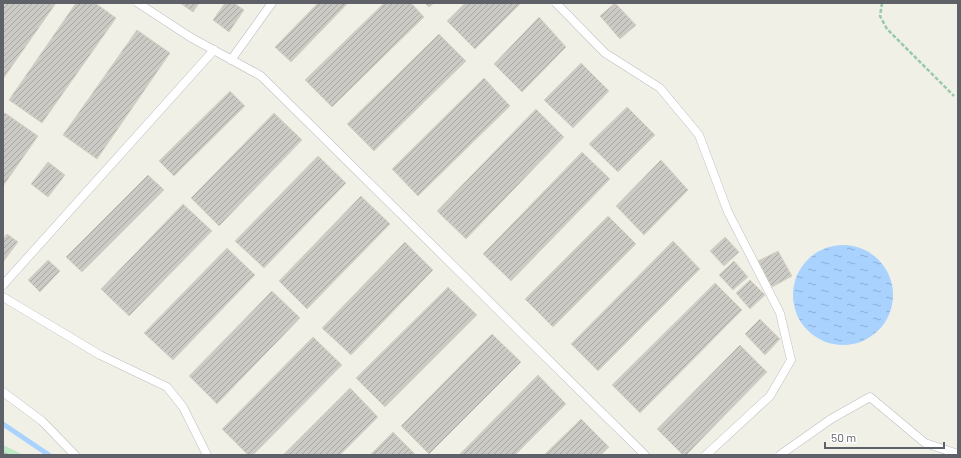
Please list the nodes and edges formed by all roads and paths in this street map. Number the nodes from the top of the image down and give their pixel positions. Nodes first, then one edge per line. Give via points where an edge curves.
1 (138, 3) edge
2 (272, 3) edge
3 (556, 3) edge
4 (882, 3) edge
5 (214, 50) junction
6 (231, 60) junction
7 (954, 96) dead end
8 (3, 285) edge
9 (3, 297) edge
10 (3, 392) edge
11 (958, 454) edge
12 (75, 455) edge
13 (207, 455) edge
14 (645, 455) edge
15 (706, 455) edge
16 (780, 455) edge

1 - 5 lane
2 - 6 lane
3 - 15 lane via 605,53 660,88 699,135 728,212 780,313 791,360 770,396
4 - 7 path via 880,16 887,29
5 - 6 lane
5 - 8 lane
6 - 14 lane via 261,76
9 - 13 lane via 100,355 167,387 183,407
10 - 12 lane via 42,421
11 - 16 lane via 925,443 870,398 831,419

